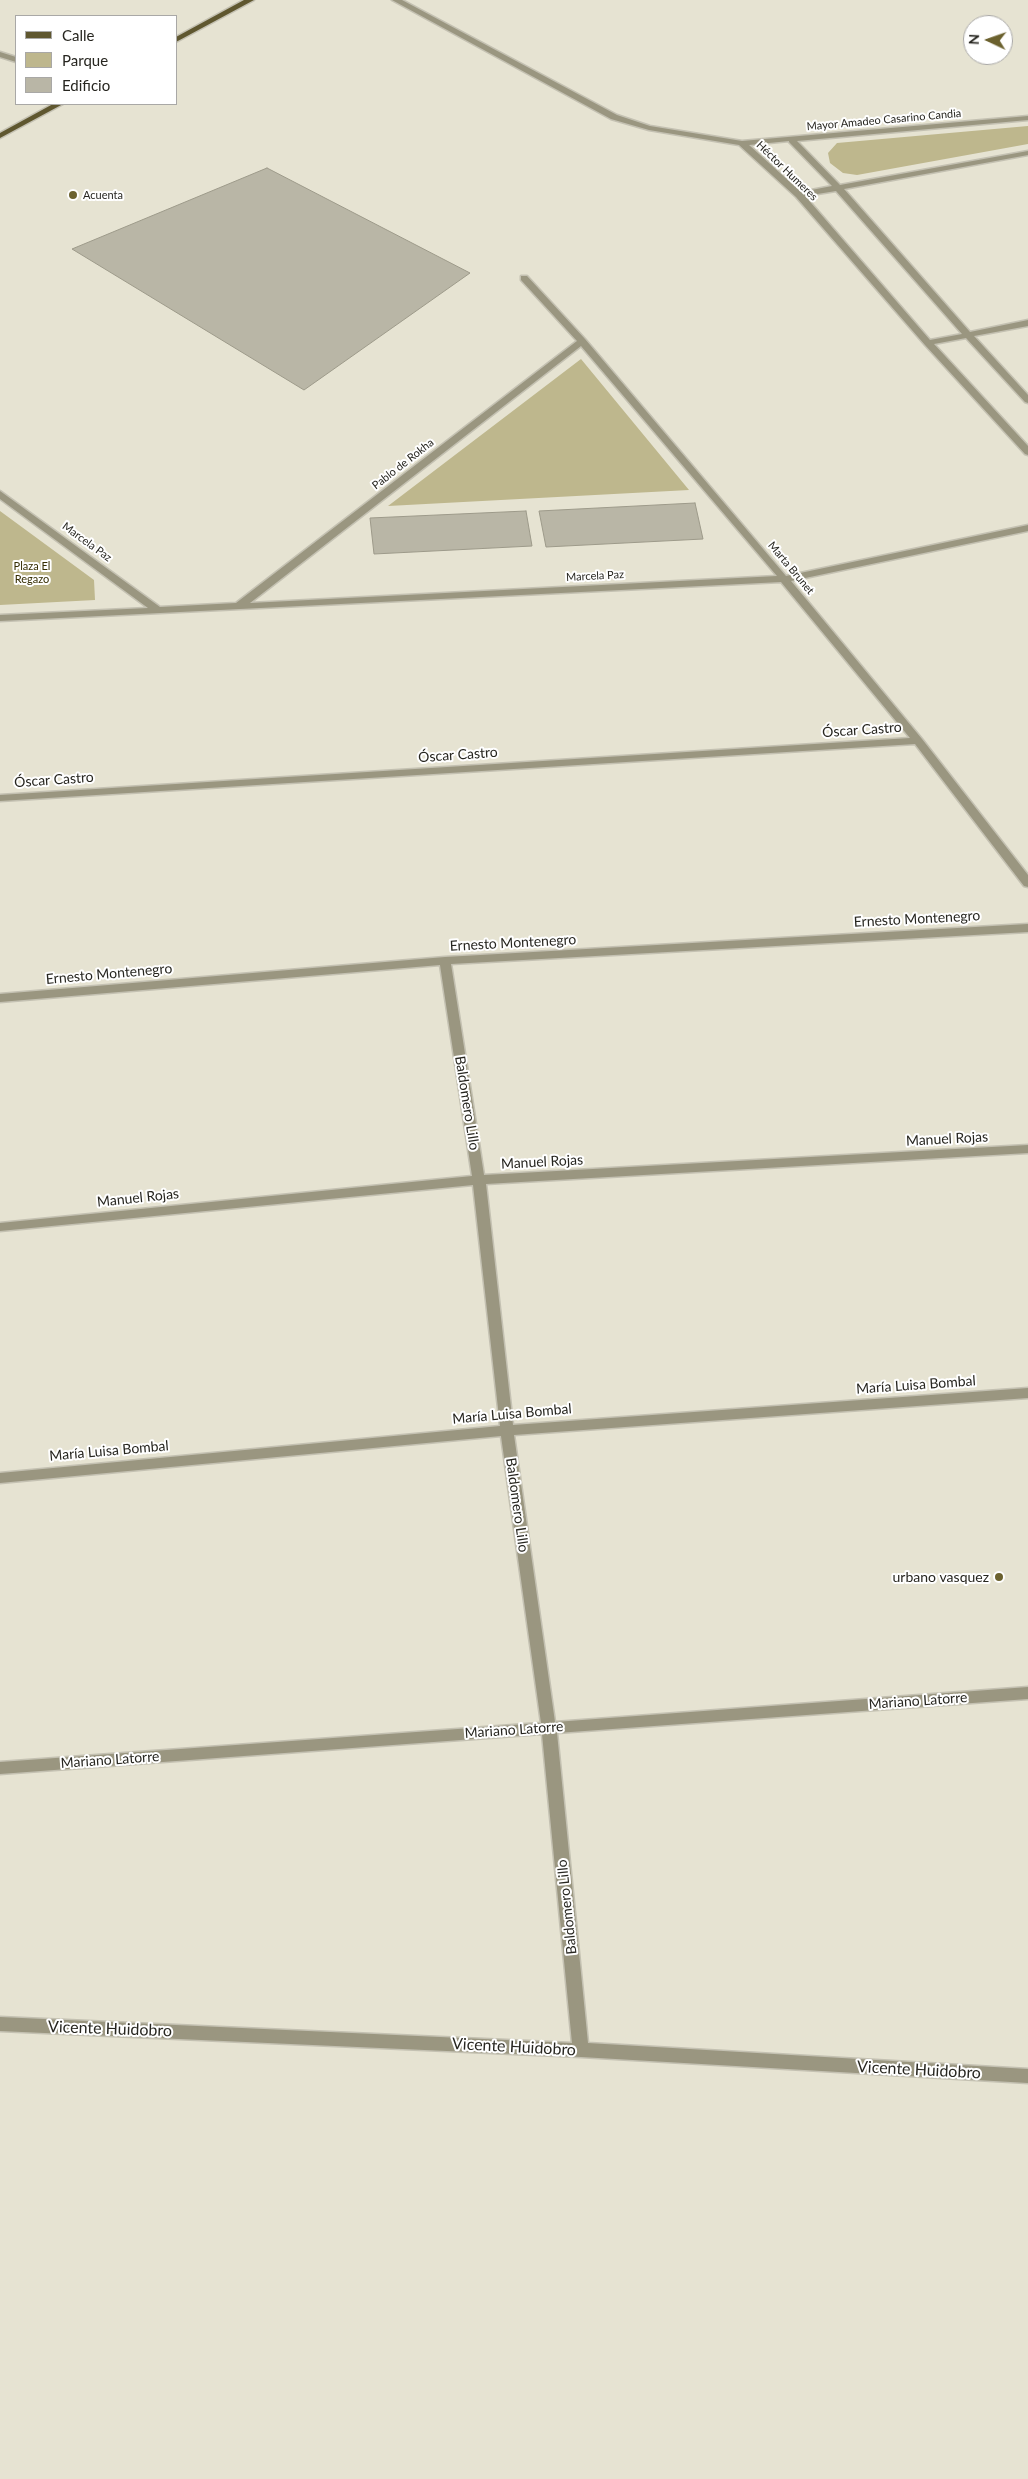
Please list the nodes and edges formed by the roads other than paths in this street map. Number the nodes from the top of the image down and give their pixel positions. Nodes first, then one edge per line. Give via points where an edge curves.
1 (250, 0) edge
2 (396, 0) edge
3 (178, 39) edge
4 (0, 54) edge
5 (15, 60) edge
6 (57, 105) edge
7 (1028, 118) edge
8 (0, 136) edge
9 (792, 140) junction
10 (742, 144) junction
11 (1028, 153) edge
12 (837, 187) junction
13 (799, 195) junction
14 (524, 278) dead end
15 (1028, 323) edge
16 (968, 335) junction
17 (582, 341) junction
18 (928, 343) junction
19 (1028, 400) edge
20 (1028, 452) edge
21 (0, 494) edge
22 (1028, 528) edge
23 (784, 579) junction
24 (239, 606) junction
25 (159, 611) junction
26 (0, 618) edge
27 (918, 742) junction
28 (0, 798) edge
29 (1028, 882) edge
30 (1028, 928) edge
31 (445, 962) junction
32 (0, 998) edge
33 (1028, 1149) edge
34 (479, 1180) junction
35 (0, 1227) edge
36 (1028, 1393) edge
37 (506, 1430) junction
38 (0, 1478) edge
39 (1028, 1693) edge
40 (549, 1728) junction
41 (0, 1768) edge
42 (0, 2024) edge
43 (580, 2050) junction
44 (1028, 2076) edge

1 - 3 main road
2 - 10 street, Héctor Humeres via 614,117 649,128
4 - 5 street
6 - 8 main road
7 - 9 street, Mayor Amadeo Casarino Candia
9 - 10 street, Mayor Amadeo Casarino Candia
9 - 12 street, Héctor Humeres
10 - 13 street, Héctor Humeres
11 - 12 street
12 - 13 street
12 - 16 street, Héctor Humeres
13 - 18 street, Héctor Humeres
14 - 17 street, Marta Brunet
15 - 16 street
16 - 18 street
16 - 19 street, Héctor Humeres
17 - 23 street, Marta Brunet
17 - 24 street, Pablo de Rokha
18 - 20 street, Héctor Humeres
21 - 25 street, Marcela Paz
22 - 23 street, Marcela Paz
23 - 24 street, Marcela Paz
23 - 27 street, Marta Brunet
24 - 25 street, Marcela Paz
25 - 26 street, Marcela Paz
27 - 28 street, Óscar Castro
27 - 29 street, Marta Brunet
30 - 31 street, Ernesto Montenegro
31 - 32 street, Ernesto Montenegro
31 - 34 street, Baldomero Lillo
33 - 34 street, Manuel Rojas
34 - 35 street, Manuel Rojas
34 - 37 street, Baldomero Lillo
36 - 37 street, María Luisa Bombal
37 - 38 street, María Luisa Bombal
37 - 40 street, Baldomero Lillo
39 - 40 street, Mariano Latorre
40 - 41 street, Mariano Latorre
40 - 43 street, Baldomero Lillo
42 - 43 street, Vicente Huidobro
43 - 44 street, Vicente Huidobro

